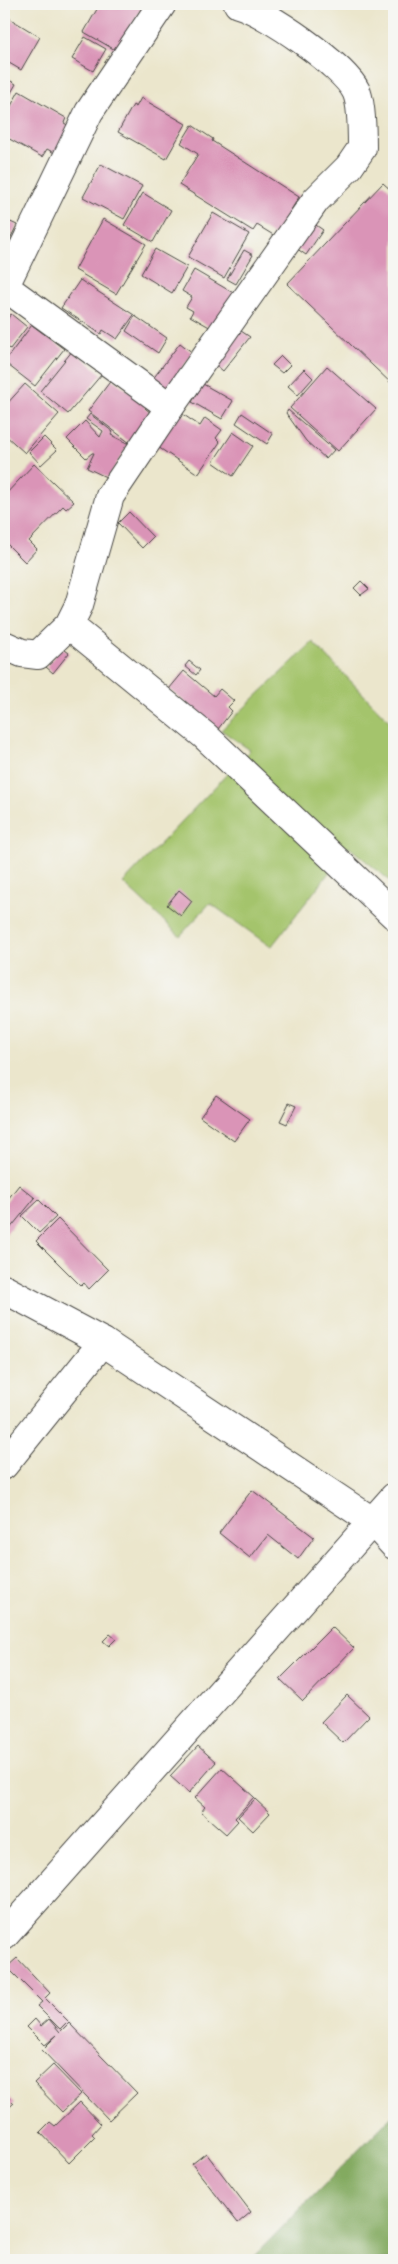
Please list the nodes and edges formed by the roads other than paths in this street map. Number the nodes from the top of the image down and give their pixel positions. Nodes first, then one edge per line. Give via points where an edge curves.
1 (162, 4) edge
2 (238, 4) edge
3 (4, 288) edge
4 (170, 407) junction
5 (70, 625) junction
6 (4, 645) edge
7 (394, 915) edge
8 (4, 1289) edge
9 (103, 1342) junction
10 (4, 1465) edge
11 (394, 1497) edge
12 (372, 1521) junction
13 (394, 1545) edge
14 (4, 1936) edge

1 - 3 street via 89,112
2 - 4 street via 269,19 342,73 356,91 362,148 349,168 316,200
3 - 4 street
4 - 5 street via 110,496
5 - 6 street via 38,655
5 - 7 street via 205,736
8 - 9 street
9 - 10 street
9 - 12 street
11 - 12 street
12 - 13 street
12 - 14 street

